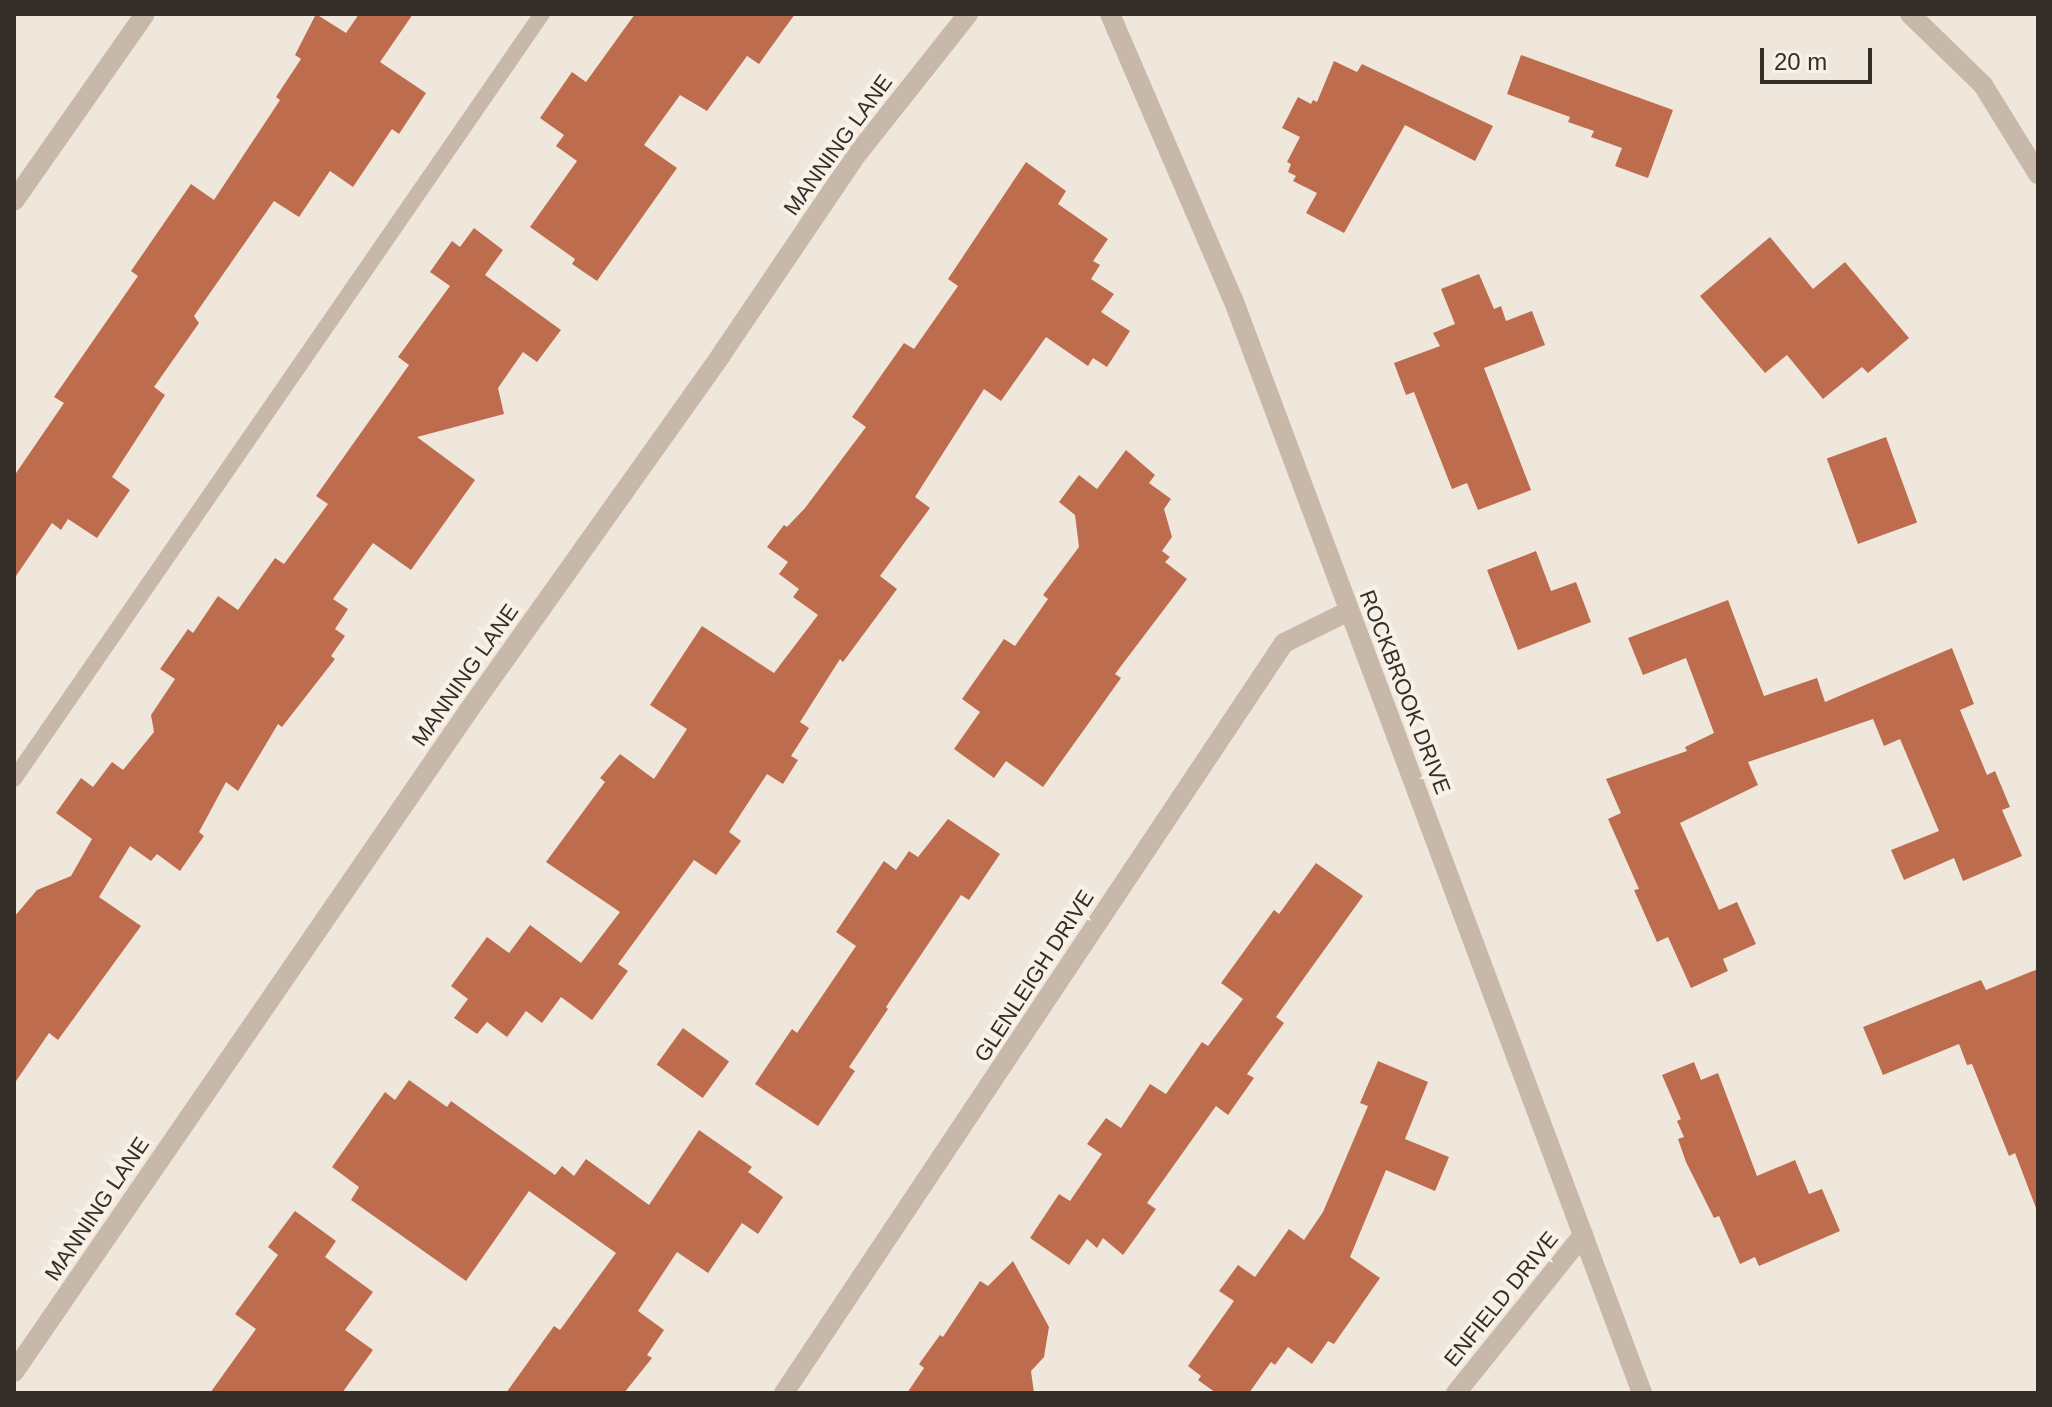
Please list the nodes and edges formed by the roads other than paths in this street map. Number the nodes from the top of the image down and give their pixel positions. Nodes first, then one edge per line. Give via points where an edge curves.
1 (145, 14) edge
2 (542, 14) edge
3 (968, 14) edge
4 (1110, 14) edge
5 (1910, 14) edge
6 (2038, 174) edge
7 (14, 201) edge
8 (1347, 612) junction
9 (14, 779) edge
10 (1583, 1235) junction
11 (14, 1372) edge
12 (784, 1393) edge
13 (1456, 1393) edge
14 (1642, 1393) edge

1 - 7 street
2 - 9 lane
3 - 11 street, MANNING LANE via 858,153
4 - 8 street, ROCKBROOK DRIVE via 1233,299
5 - 6 street via 1983,85
8 - 10 street, ROCKBROOK DRIVE via 1395,726
8 - 12 street, GLENLEIGH DRIVE via 1284,643
10 - 13 street, ENFIELD DRIVE
10 - 14 street, ROCKBROOK DRIVE

